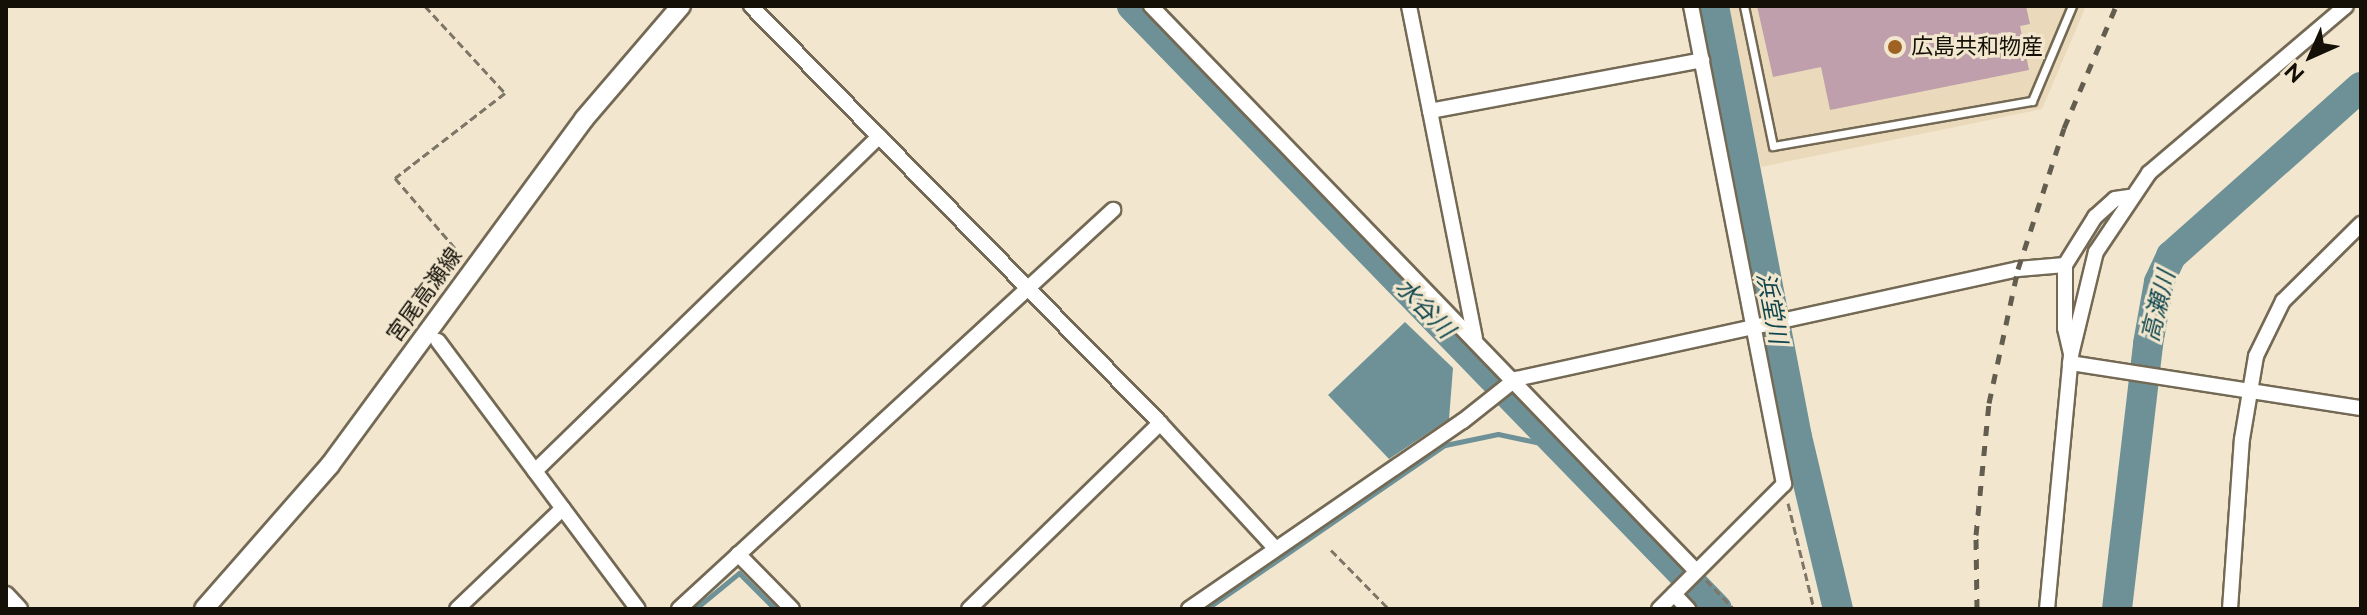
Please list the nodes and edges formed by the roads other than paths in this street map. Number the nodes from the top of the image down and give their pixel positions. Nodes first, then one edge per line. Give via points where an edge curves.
1 (681, 6) edge
2 (751, 6) edge
3 (1151, 6) edge
4 (1409, 6) edge
5 (1691, 6) edge
6 (1744, 6) edge
7 (2072, 6) edge
8 (2346, 6) edge
9 (1702, 60) junction
10 (1430, 111) junction
11 (879, 136) junction
12 (2129, 197) junction
13 (1113, 210) dead end
14 (2361, 224) edge
15 (2065, 265) junction
16 (1029, 288) junction
17 (1757, 328) junction
18 (1475, 339) junction
19 (438, 341) dead end
20 (2074, 361) junction
21 (1513, 382) junction
22 (2249, 390) junction
23 (2361, 408) edge
24 (1160, 423) junction
25 (535, 471) junction
26 (563, 508) junction
27 (1275, 548) junction
28 (738, 554) junction
29 (1695, 573) junction
30 (1677, 591) junction
31 (6, 595) edge
32 (19, 609) edge
33 (204, 609) edge
34 (457, 609) edge
35 (638, 609) edge
36 (679, 609) edge
37 (792, 609) edge
38 (969, 609) edge
39 (1189, 609) edge
40 (1659, 609) edge
41 (1688, 609) edge
42 (2047, 609) edge
43 (2230, 609) edge

1 - 33 main road, 宮尾高瀬線 via 584,119 330,465
2 - 11 street
3 - 18 street
4 - 10 street
5 - 9 street
6 - 7 lane via 1773,146 2032,101
8 - 12 street via 2169,154
9 - 10 street
9 - 17 street
10 - 18 street
11 - 16 street
11 - 25 street
12 - 15 street via 2115,199 2095,217
12 - 20 street via 2096,252
13 - 16 street
14 - 22 street via 2283,301 2256,356
15 - 17 street via 2018,269
15 - 20 street via 2065,328
16 - 24 street
16 - 28 street
17 - 21 street
17 - 29 street via 1784,484
18 - 21 street
19 - 25 street
20 - 22 street
20 - 42 street
21 - 27 street
21 - 29 street
22 - 23 street
22 - 43 street
24 - 27 street
24 - 38 street
25 - 26 street
26 - 34 street
26 - 35 street
27 - 39 street
28 - 36 street
28 - 37 street
29 - 30 street
30 - 40 street
30 - 41 street
31 - 32 street

